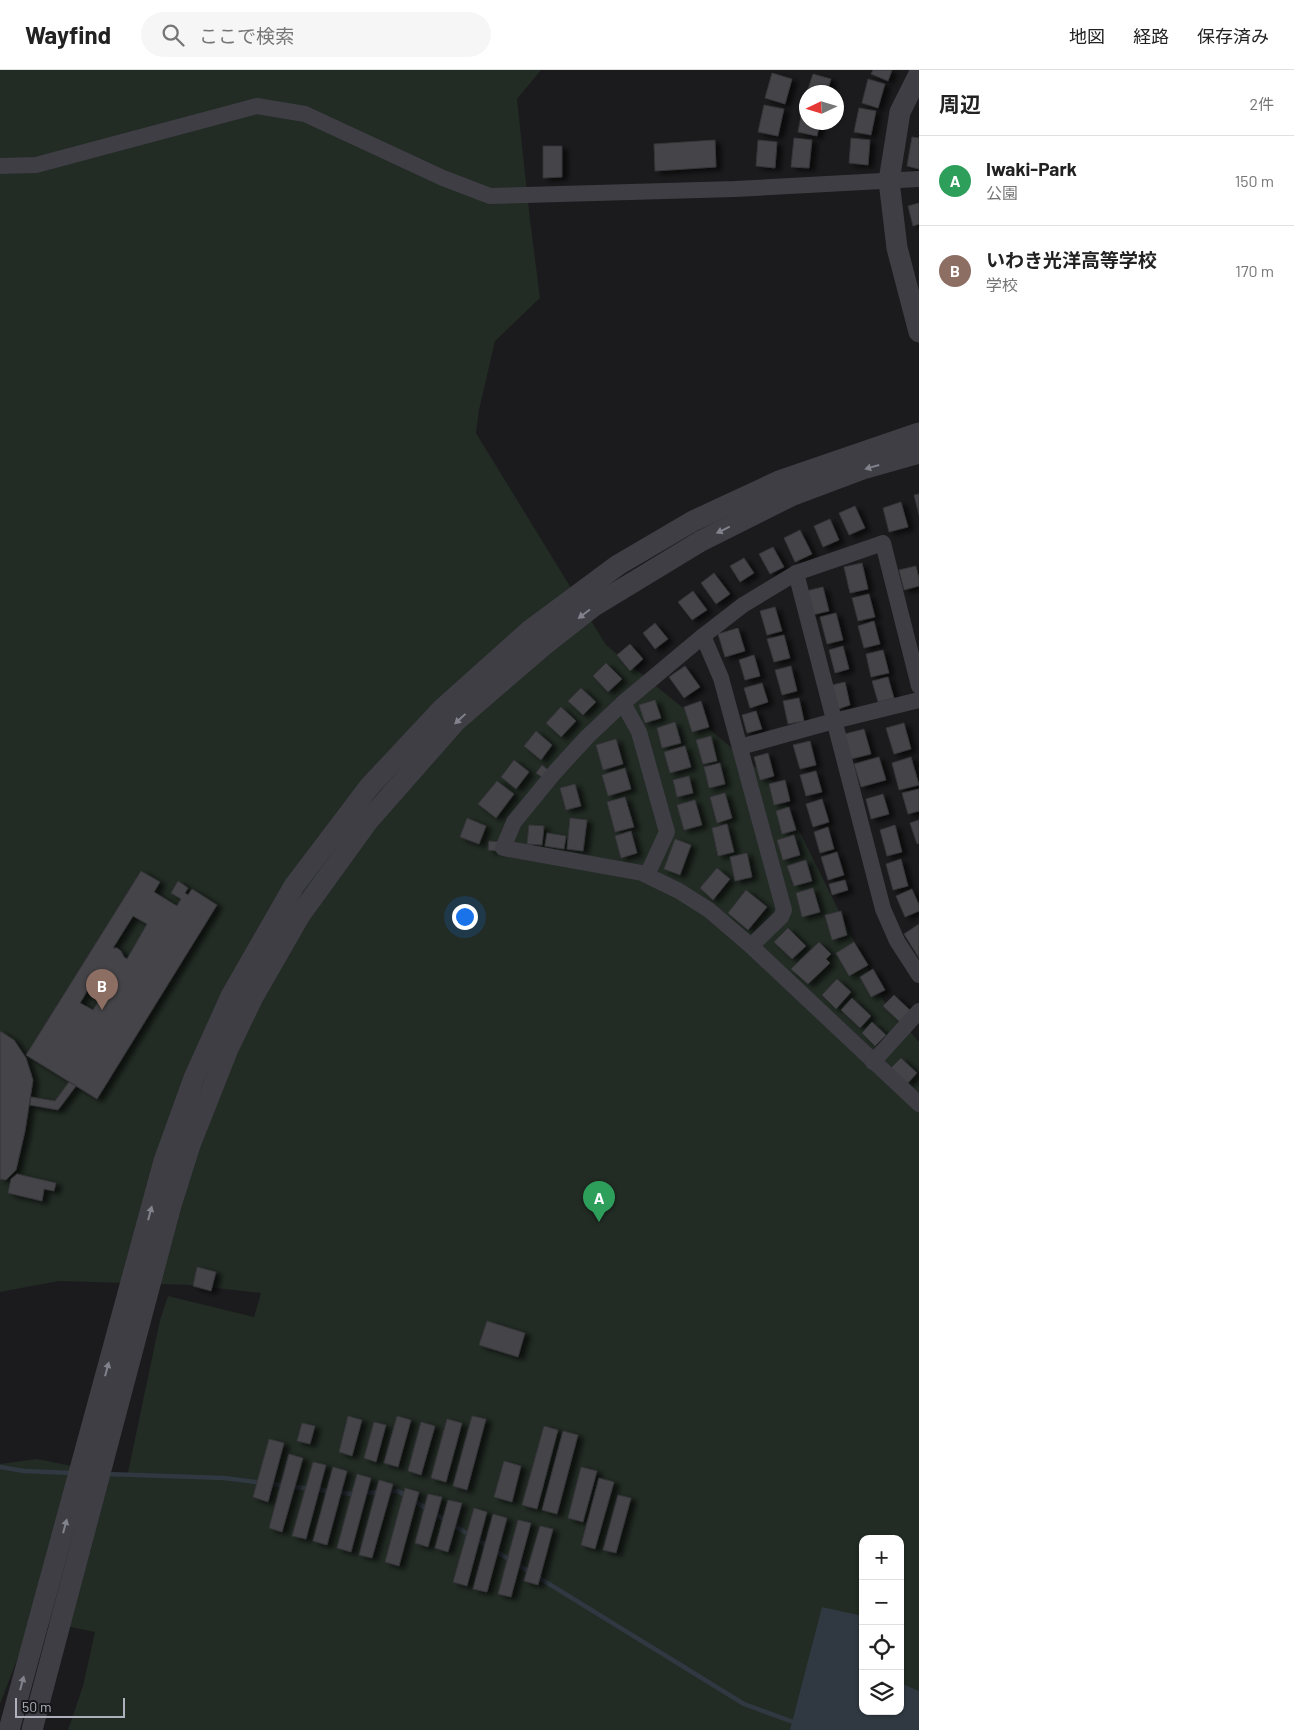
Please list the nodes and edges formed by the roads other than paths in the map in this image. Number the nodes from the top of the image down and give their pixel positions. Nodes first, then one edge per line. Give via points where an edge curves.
1 (919, 74) edge
2 (0, 166) edge
3 (919, 179) edge
4 (889, 181) junction
5 (919, 332) edge
6 (919, 433) edge
7 (919, 453) edge
8 (796, 573) junction
9 (703, 636) junction
10 (919, 686) edge
11 (919, 700) edge
12 (624, 703) junction
13 (834, 721) junction
14 (740, 747) junction
15 (647, 875) junction
16 (294, 886) junction
17 (313, 897) junction
18 (751, 946) junction
19 (919, 975) edge
20 (919, 1011) edge
21 (873, 1062) junction
22 (919, 1104) edge
23 (10, 1730) edge
24 (32, 1730) edge

1 - 4 street via 900,112
2 - 4 street via 36,165 258,106 305,114 443,178 490,196
3 - 4 street
4 - 5 street via 898,248
6 - 16 street via 779,481 693,521 610,571 529,631 443,708 370,787
7 -> 17 street via 862,469 791,496 701,541 594,606 542,646 456,721 368,821
8 - 9 street via 743,605
8 - 10 street via 883,543
8 - 13 street
9 - 12 street
9 - 14 street via 721,678
11 - 13 street
12 - 15 street via 639,732 667,832
12 - 15 street via 555,772 514,822 503,848
13 - 14 street
13 - 19 street via 884,909 897,941
14 - 18 street via 784,910 781,917
15 - 18 street via 709,910
16 - 17 street
23 -> 16 street via 164,1162 194,1078 231,996
17 - 24 street via 253,997 228,1049 190,1145
18 - 21 street
20 - 21 street
21 - 22 street

